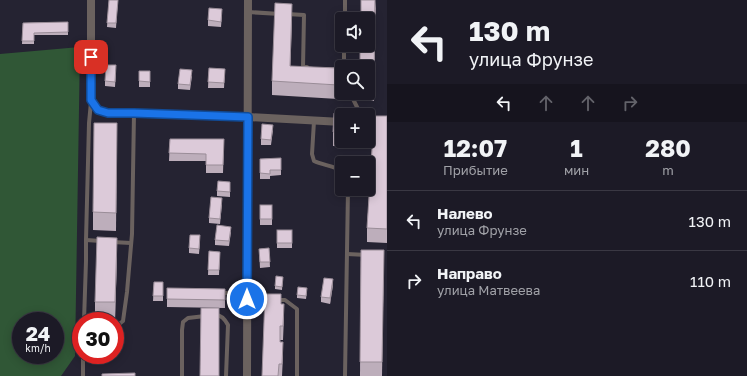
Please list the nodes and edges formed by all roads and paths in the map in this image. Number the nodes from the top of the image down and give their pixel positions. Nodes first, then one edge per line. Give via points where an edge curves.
1 (91, 0) edge
2 (248, 0) edge
3 (345, 0) edge
4 (248, 12) junction
5 (345, 12) edge
6 (310, 68) edge
7 (330, 69) edge
8 (335, 70) edge
9 (91, 100) junction
10 (134, 113) junction
11 (248, 117) junction
12 (314, 121) junction
13 (335, 122) edge
14 (335, 168) edge
15 (348, 196) edge
16 (86, 240) junction
17 (131, 242) junction
18 (347, 254) junction
19 (374, 255) edge
20 (216, 293) edge
21 (247, 296) junction
22 (84, 312) edge
23 (124, 314) edge
24 (83, 364) edge
25 (83, 376) edge
26 (182, 376) edge
27 (226, 376) edge
28 (247, 376) edge
29 (297, 376) edge
30 (345, 376) edge

1 - 9 street
2 - 4 street
3 - 5 lane
4 - 6 lane via 304,15 303,67
4 - 11 street
7 - 8 lane
9 - 10 street via 98,110 108,113
9 - 16 lane
10 - 11 street
10 - 17 lane
11 - 12 street
11 - 21 street
12 - 13 street
12 - 14 lane via 314,161
15 - 18 lane
16 - 17 lane
16 - 22 lane
17 - 23 lane
18 - 19 lane
18 - 30 lane
20 - 21 lane
21 - 28 street
21 - 29 lane via 285,300 297,309
24 - 25 lane
26 - 27 lane via 183,322 188,318 218,315 225,319 228,325

